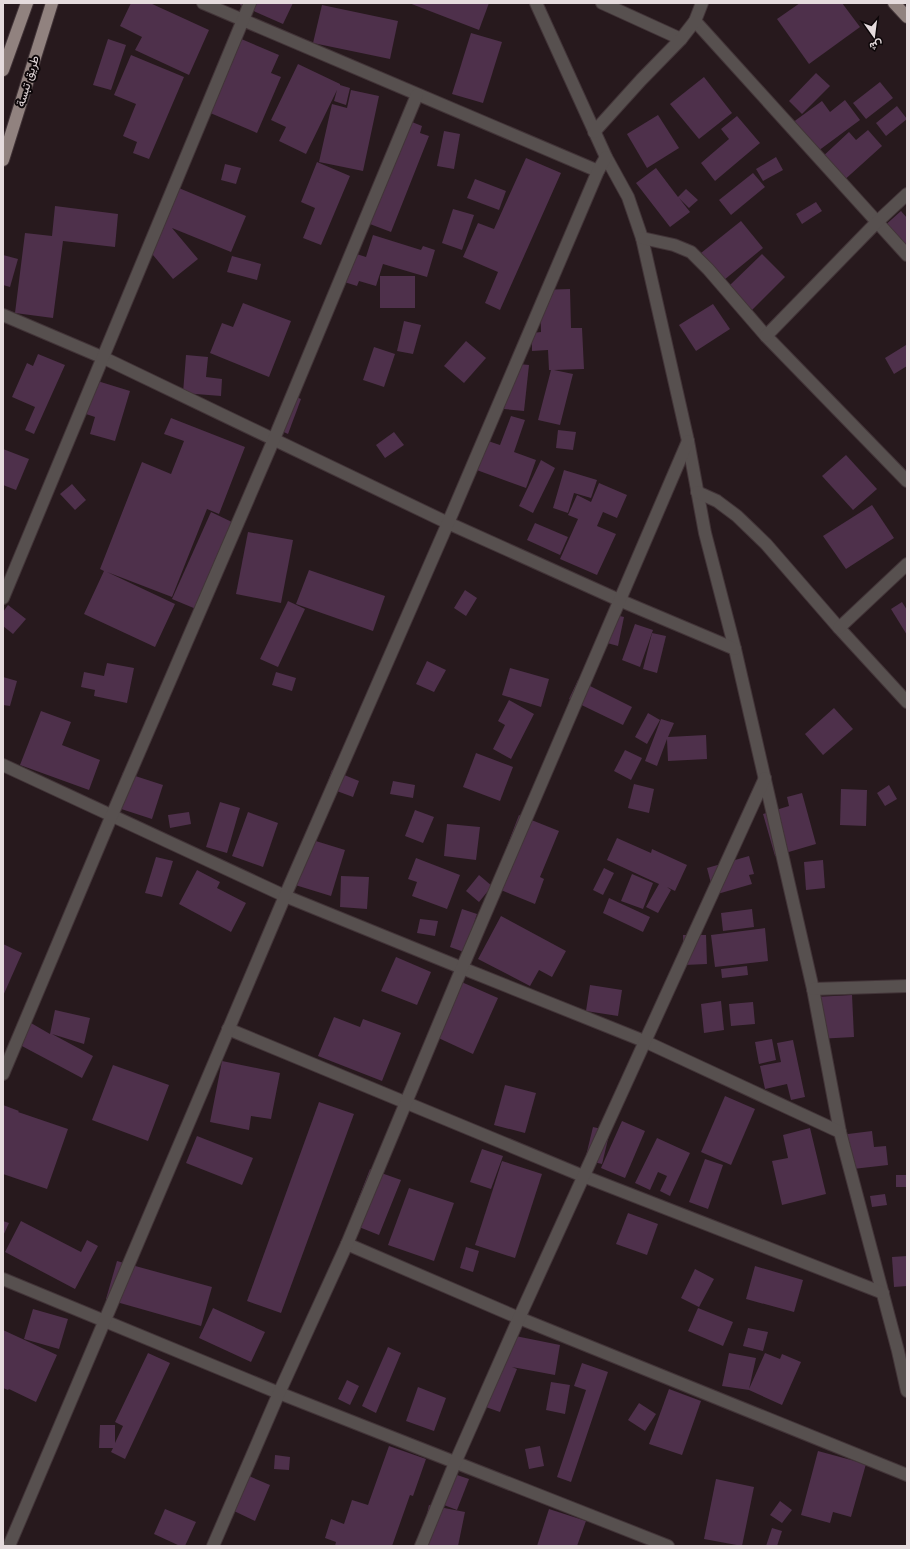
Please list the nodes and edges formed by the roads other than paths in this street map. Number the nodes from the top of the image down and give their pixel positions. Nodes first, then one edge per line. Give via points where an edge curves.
1 (27, 3) edge
2 (52, 3) edge
3 (203, 3) edge
4 (250, 3) edge
5 (536, 3) edge
6 (602, 3) edge
7 (702, 3) edge
8 (894, 3) edge
9 (907, 16) edge
10 (243, 20) junction
11 (696, 21) junction
12 (681, 39) junction
13 (3, 70) edge
14 (417, 95) junction
15 (594, 132) junction
16 (606, 158) junction
17 (3, 160) edge
18 (598, 171) junction
19 (907, 194) edge
20 (877, 222) junction
21 (642, 238) junction
22 (907, 255) edge
23 (3, 315) edge
24 (766, 336) junction
25 (104, 358) junction
26 (274, 439) junction
27 (688, 441) junction
28 (907, 481) edge
29 (697, 492) junction
30 (448, 523) junction
31 (907, 564) edge
32 (3, 598) edge
33 (619, 600) junction
34 (839, 628) junction
35 (735, 649) junction
36 (907, 702) edge
37 (3, 765) edge
38 (764, 778) junction
39 (112, 815) junction
40 (285, 896) junction
41 (462, 968) junction
42 (907, 986) edge
43 (813, 989) junction
44 (228, 1029) junction
45 (644, 1041) junction
46 (3, 1074) edge
47 (406, 1103) junction
48 (840, 1132) junction
49 (583, 1176) junction
50 (347, 1244) junction
51 (3, 1279) edge
52 (883, 1293) junction
53 (519, 1318) junction
54 (104, 1321) junction
55 (902, 1351) edge
56 (907, 1391) edge
57 (278, 1393) junction
58 (455, 1463) junction
59 (907, 1475) edge
60 (10, 1544) edge
61 (213, 1546) edge
62 (421, 1546) edge
63 (668, 1546) edge

1 - 13 main road, طريق تبسة
2 - 17 main road, طريق تبسة
3 - 10 street
4 - 10 street
5 - 15 street
6 - 12 street
7 - 11 street
8 - 9 main road
10 - 14 street
10 - 25 street
11 - 12 street
11 - 20 street
12 - 15 street
14 - 18 street
14 - 26 street
15 - 16 street
16 - 18 street
16 - 21 street via 628,197
18 - 30 street
19 - 20 street
20 - 22 street
20 - 24 street
21 - 24 street via 674,245 691,252
21 - 27 street
23 - 25 street
24 - 28 street
25 - 26 street
25 - 32 street
26 - 30 street
26 - 39 street
27 - 29 street
27 - 33 street
29 - 34 street via 717,501 737,516 766,544
29 - 35 street
30 - 33 street
30 - 40 street
31 - 34 street
33 - 35 street
33 - 41 street
34 - 36 street
35 - 38 street
37 - 39 street
38 - 43 street
38 - 45 street
39 - 40 street
39 - 46 street
40 - 41 street
40 - 44 street
41 - 45 street
41 - 47 street
42 - 43 street
43 - 48 street
44 - 47 street
44 - 54 street
45 - 48 street
45 - 49 street
47 - 49 street
47 - 50 street
48 - 52 street
49 - 52 street
49 - 53 street
50 - 53 street
50 - 57 street
51 - 54 street
52 - 55 street
53 - 58 street
53 - 59 street
54 - 57 street
54 - 60 street
55 - 56 street
57 - 58 street
57 - 61 street
58 - 62 street
58 - 63 street

